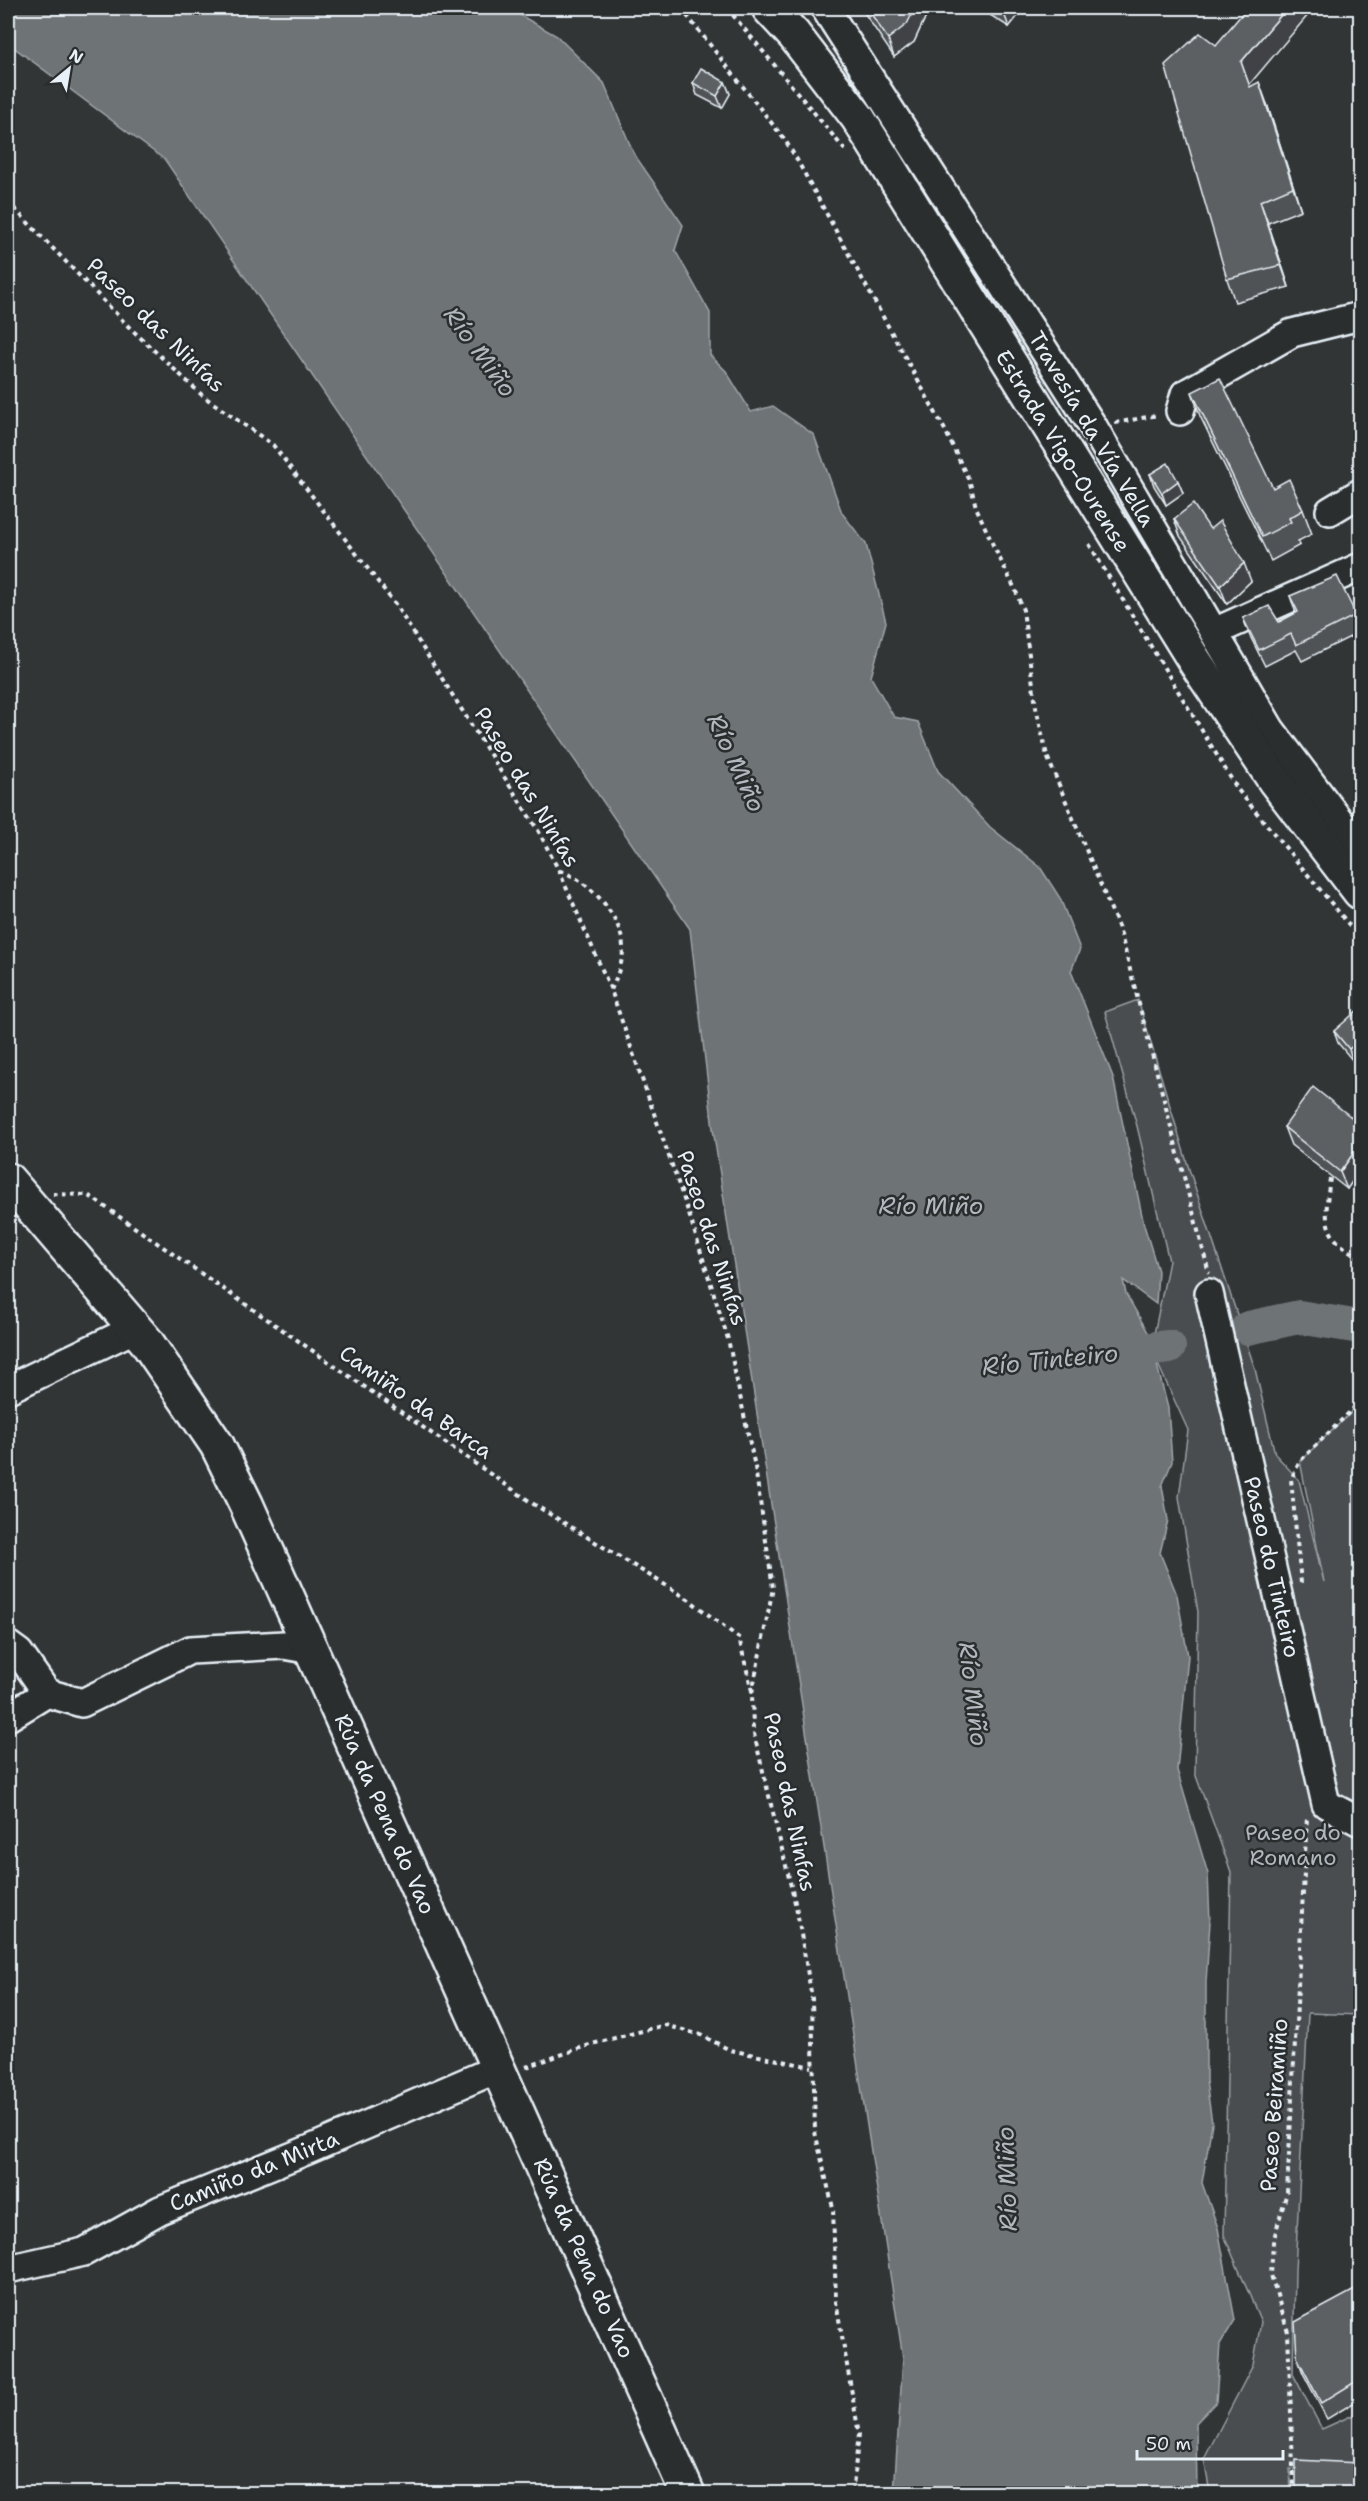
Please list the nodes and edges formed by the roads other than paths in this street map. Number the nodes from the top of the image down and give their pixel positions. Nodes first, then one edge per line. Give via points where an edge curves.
1 (769, 8) edge
2 (825, 8) edge
3 (1360, 316) edge
4 (1180, 411) road end
5 (1360, 493) edge
6 (1330, 511) dead end
7 (1360, 567) edge
8 (1214, 632) junction
9 (1360, 848) edge
10 (1360, 892) edge
11 (14, 1187) edge
12 (1209, 1293) road end
13 (136, 1328) junction
14 (8, 1389) edge
15 (8, 1645) edge
16 (312, 1650) junction
17 (46, 1693) junction
18 (8, 1717) edge
19 (1360, 1822) edge
20 (501, 2071) junction
21 (8, 2269) edge
22 (688, 2493) edge

1 - 10 main road, Estrada Vigo-Ourense via 858,118 1196,663 1275,780
2 - 8 street, Travesía da Vía Vella via 1094,428
3 - 4 street via 1292,333 1185,394
5 - 6 street
7 - 8 street
8 - 9 street, Travesía da Vía Vella via 1271,730
11 - 13 main road, Rúa da Pena do Vao
12 - 19 street, Paseo do Tinteiro via 1326,1804
13 - 14 street
13 - 16 main road, Rúa da Pena do Vao via 217,1445
15 - 17 street via 19,1653
16 - 17 street via 284,1645 190,1650 82,1703
16 - 20 main road, Rúa da Pena do Vao
17 - 18 street
20 - 21 street, Camiño da Mirta via 160,2210 84,2252
20 - 22 main road, Rúa da Pena do Vao

